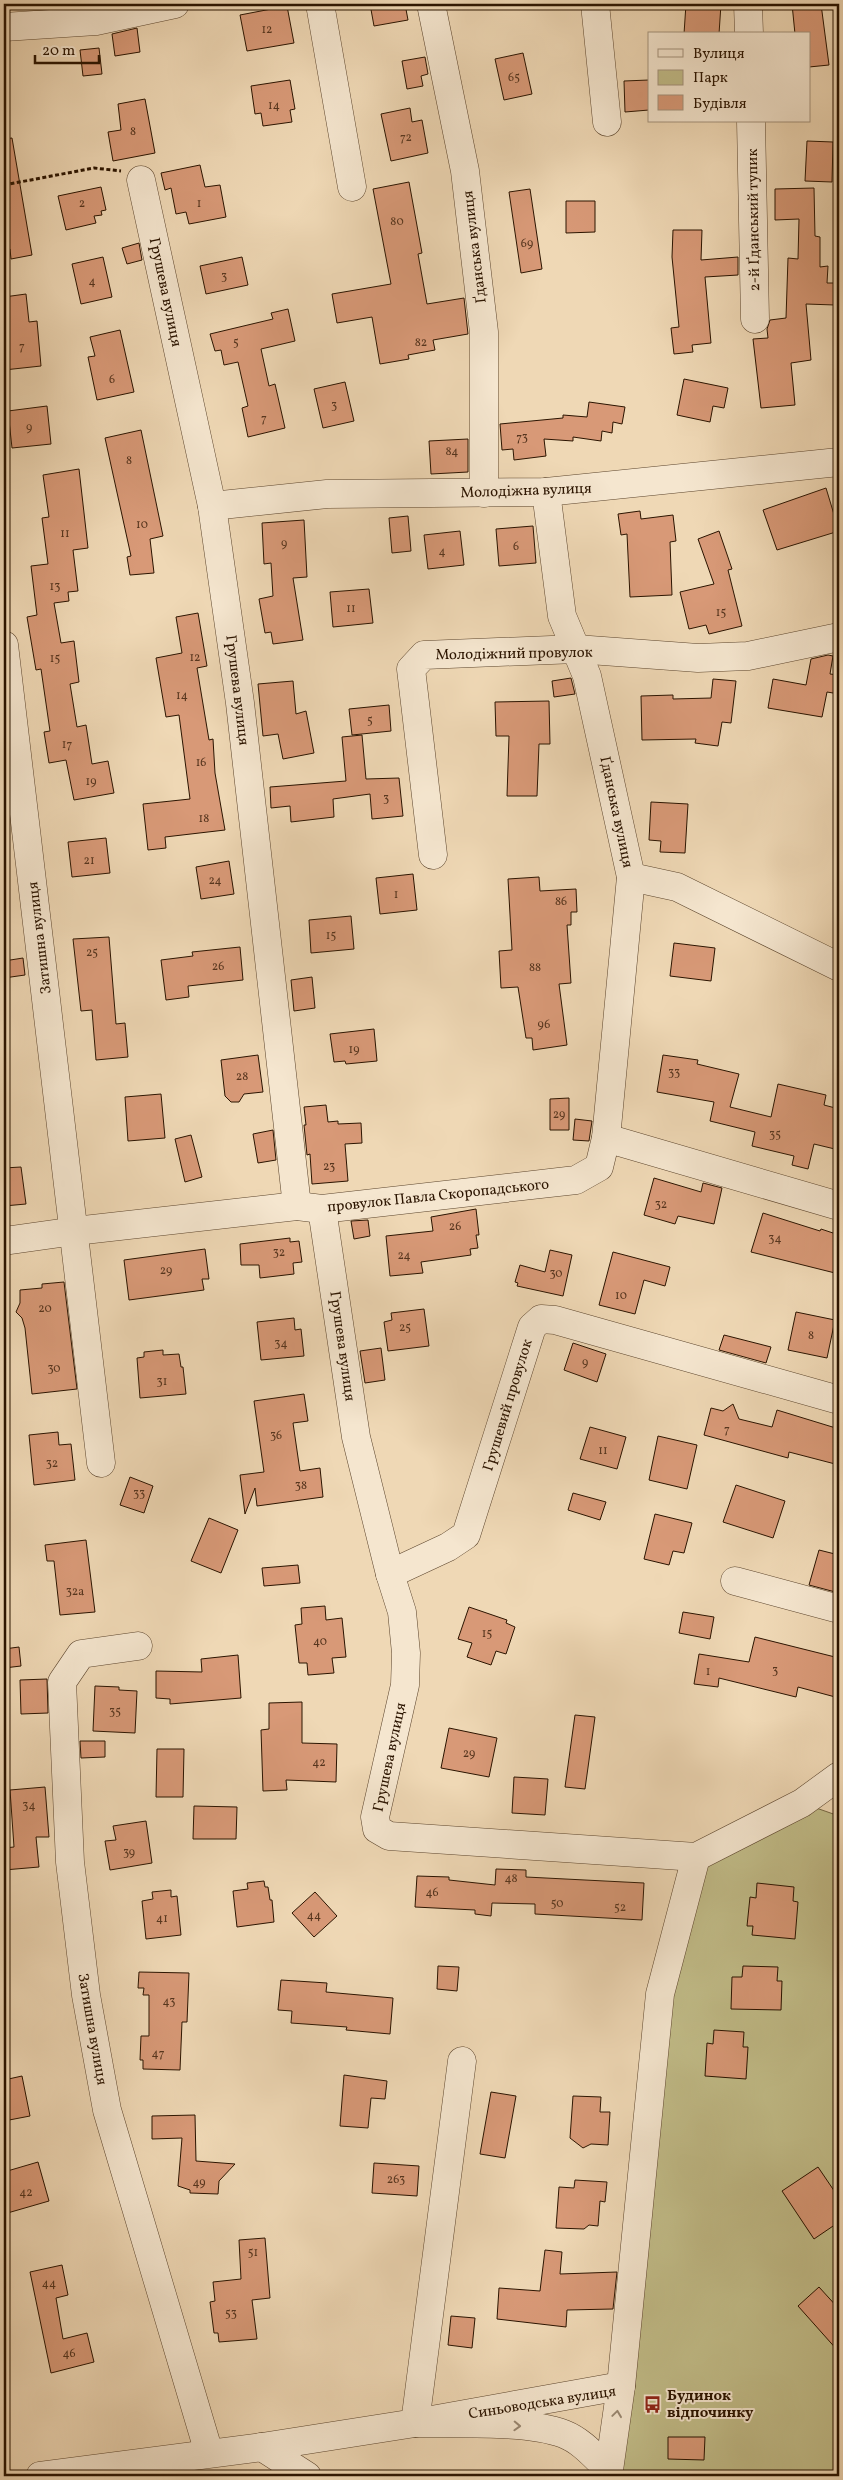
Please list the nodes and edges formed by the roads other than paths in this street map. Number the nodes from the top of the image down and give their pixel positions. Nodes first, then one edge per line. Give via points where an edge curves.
1 (175, 4) edge
2 (320, 4) edge
3 (432, 4) edge
4 (595, 4) edge
5 (748, 4) edge
6 (4, 24) edge
7 (749, 32) edge
8 (607, 122) dead end
9 (751, 122) edge
10 (141, 180) road end
11 (352, 187) dead end
12 (756, 319) dead end
13 (839, 462) edge
14 (546, 492) junction
15 (484, 493) junction
16 (212, 506) junction
17 (839, 637) edge
18 (4, 645) edge
19 (576, 649) junction
20 (433, 855) dead end
21 (631, 877) junction
22 (839, 967) edge
23 (606, 1138) junction
24 (839, 1206) edge
25 (310, 1208) junction
26 (75, 1230) junction
27 (4, 1241) edge
28 (839, 1400) edge
29 (101, 1462) dead end
30 (390, 1574) junction
31 (735, 1581) dead end
32 (839, 1609) edge
33 (138, 1646) dead end
34 (839, 1776) edge
35 (696, 1857) junction
36 (462, 2061) dead end
37 (622, 2386) junction
38 (415, 2423) junction
39 (262, 2447) junction
40 (209, 2454) junction
41 (611, 2473) edge
42 (40, 2476) edge
43 (307, 2476) edge

1 - 6 street via 96,21
2 - 11 street
3 - 15 street, Ґданська вулиця via 465,171 484,332
4 - 8 street
5 - 7 street
9 - 12 street, 2-й Ґданський тупик
10 - 16 street, Грушева вулиця
13 - 14 street, Молодіжна вулиця
14 - 15 street, Молодіжна вулиця
14 - 19 street, Ґданська вулиця via 562,616
15 - 16 street, Молодіжна вулиця via 327,494
16 - 25 street, Грушева вулиця
17 - 19 street, Молодіжний провулок via 748,656 698,658
18 - 26 street, Затишна вулиця
19 - 20 street, Молодіжний провулок via 424,655 411,669
19 - 21 street, Ґданська вулиця via 588,676
21 - 22 street via 677,887
21 - 23 street, Ґданська вулиця
23 - 24 street
23 - 25 street, провулок Павла Скоропадського via 599,1167 576,1180
25 - 26 street, провулок Павла Скоропадського
25 - 30 street, Грушева вулиця via 356,1437
26 - 27 street, провулок Павла Скоропадського
26 - 29 street, Затишна вулиця
28 - 30 street, Грушевий провулок via 555,1320 541,1319 532,1327 466,1535
30 - 35 street, Грушева вулиця via 402,1612 405,1685 375,1817 378,1829 389,1836
31 - 32 street
33 - 40 street, Затишна вулиця via 81,1654 62,1682 70,1862 86,1995 107,2110
34 - 35 street via 802,1803
35 - 37 street via 660,1994
36 - 38 street
37 - 38 street, Синьоводська вулиця
41 -> 37 street, Синьоводська вулиця
38 - 39 street, Синьоводська вулиця
38 -> 41 street, Синьоводська вулиця via 528,2426 550,2430 578,2441
39 - 40 street, Синьоводська вулиця
39 - 43 street
40 - 42 street, Синьоводська вулиця

